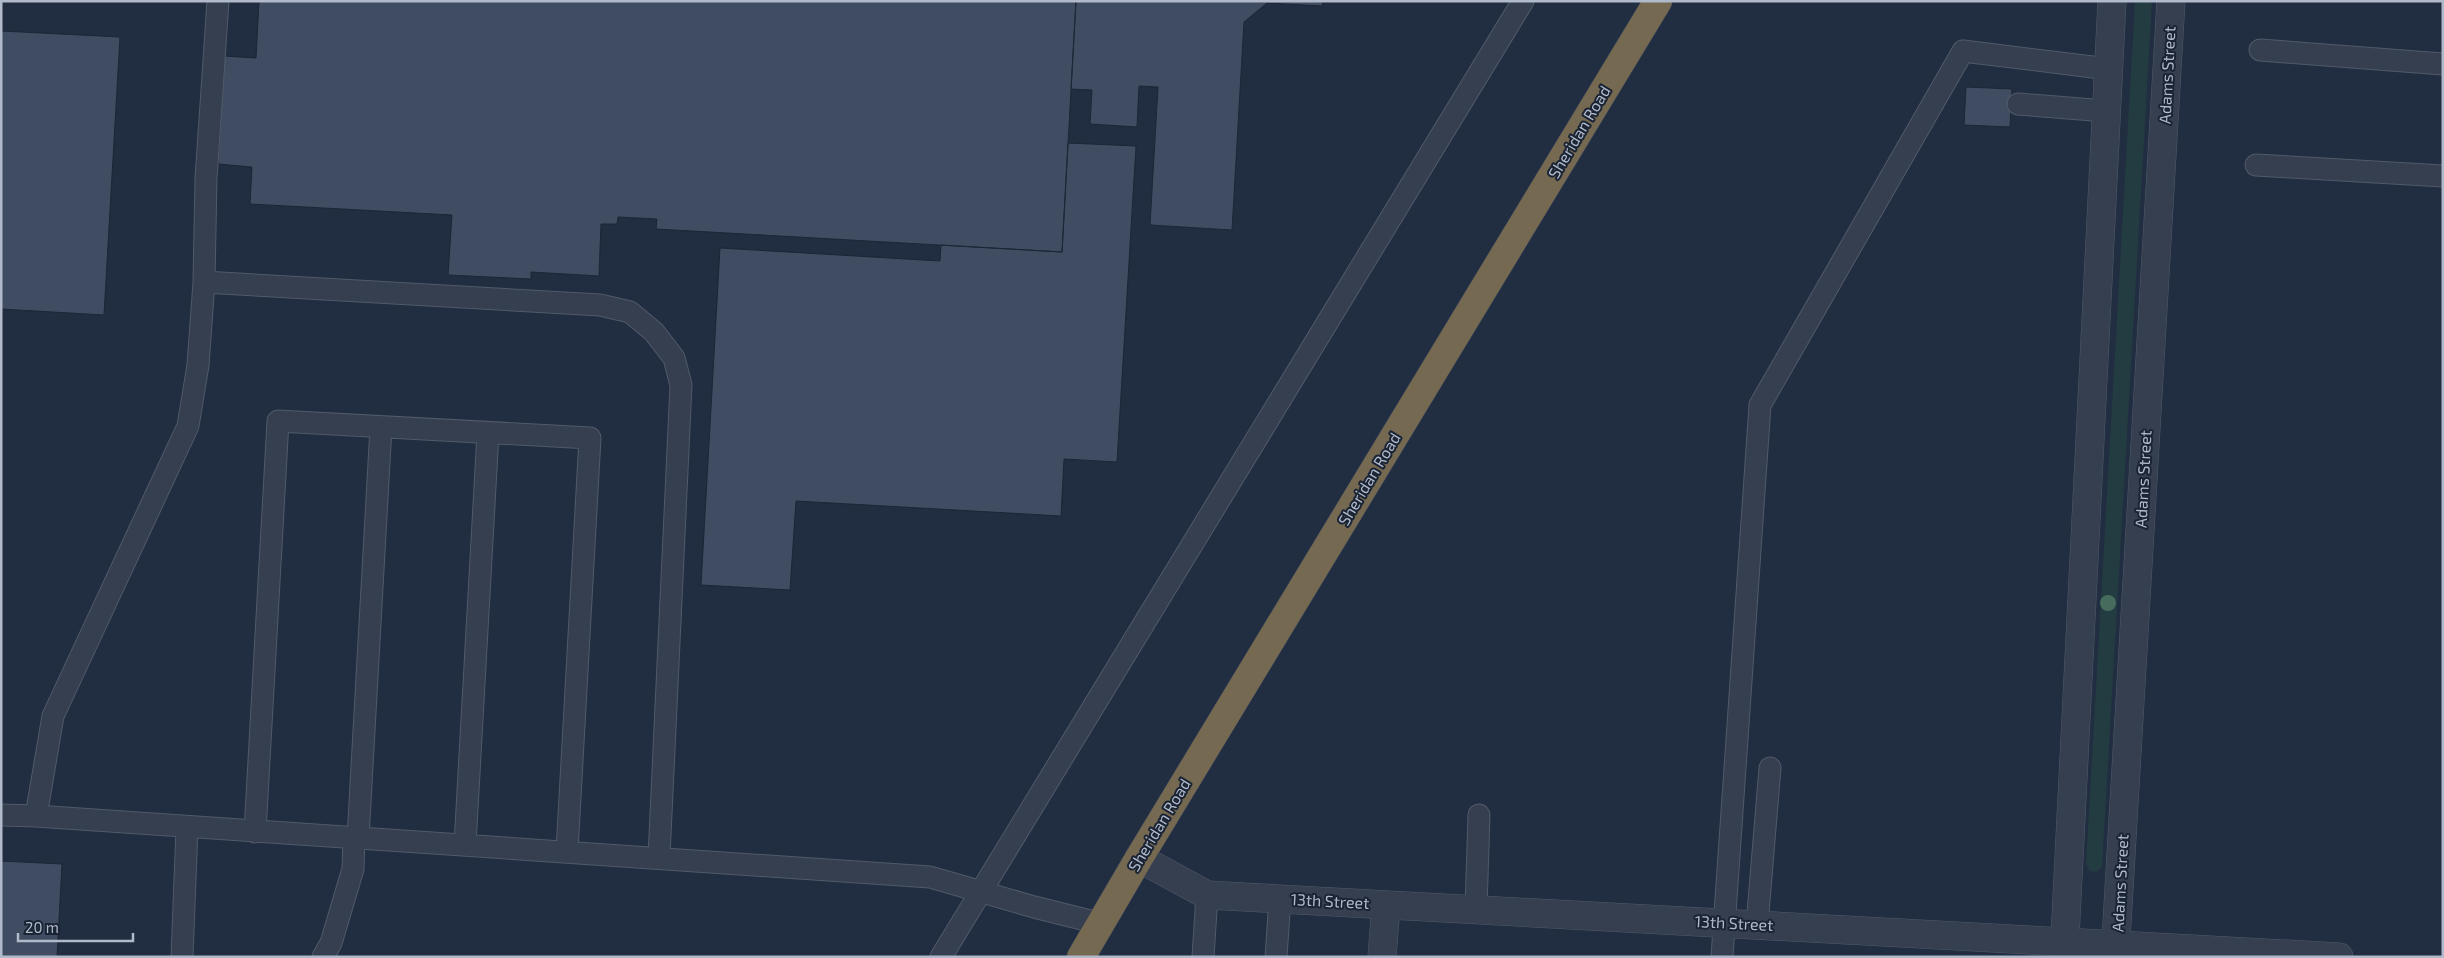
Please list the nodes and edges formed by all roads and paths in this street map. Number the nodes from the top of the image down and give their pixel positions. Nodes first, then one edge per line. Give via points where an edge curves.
1 (218, 1) edge
2 (1523, 1) edge
3 (1658, 1) edge
4 (2112, 1) edge
5 (2171, 1) edge
6 (2260, 50) dead end
7 (2443, 64) edge
8 (2109, 69) junction
9 (2018, 104) dead end
10 (2106, 111) junction
11 (2256, 165) dead end
12 (2443, 176) edge
13 (204, 282) junction
14 (381, 427) junction
15 (488, 433) junction
16 (1770, 768) dead end
17 (1, 815) edge
18 (1479, 815) dead end
19 (36, 816) junction
20 (187, 827) junction
21 (254, 832) junction
22 (356, 838) junction
23 (465, 845) junction
24 (566, 851) junction
25 (660, 857) junction
26 (1139, 858) junction
27 (980, 892) junction
28 (1207, 894) junction
29 (1280, 898) junction
30 (1386, 904) junction
31 (1476, 909) junction
32 (1724, 923) junction
33 (1102, 924) junction
34 (1757, 925) junction
35 (2064, 949) edge
36 (2116, 951) edge
37 (182, 957) edge
38 (323, 957) edge
39 (941, 957) edge
40 (1082, 957) edge
41 (1203, 957) edge
42 (1276, 957) edge
43 (1382, 957) edge
44 (1722, 957) edge
45 (2339, 957) edge

1 - 13 lane via 206,178
2 - 27 lane
3 - 26 highway, Sheridan Road
4 - 8 street
5 - 36 street, Adams Street
6 - 7 lane
8 - 10 street
8 - 32 lane via 1963,51 1760,405
9 - 10 lane
10 - 35 street
11 - 12 lane
13 - 19 lane via 198,365 188,426 53,716
13 - 25 lane via 600,305 630,312 654,332 674,358 681,386
14 - 15 lane
14 - 21 lane via 278,421
14 - 22 lane
15 - 23 lane
15 - 24 lane via 590,438
16 - 34 lane
17 - 19 lane
18 - 31 lane
19 - 20 lane
20 - 21 lane
20 - 37 lane
21 - 22 lane
22 - 23 lane
22 - 38 lane via 353,869 332,943
23 - 24 lane
24 - 25 lane
25 - 27 lane via 930,877
26 - 28 street, 13th Street
26 - 33 highway, Sheridan Road
27 - 33 lane
27 - 39 lane
28 - 29 street, 13th Street
28 - 41 lane
29 - 30 street, 13th Street
29 - 42 lane
30 - 31 street, 13th Street
30 - 43 street
31 - 32 street, 13th Street
32 - 34 street, 13th Street
32 - 44 lane
33 - 40 highway, Sheridan Road
34 - 35 street, 13th Street
35 - 36 street, 13th Street
36 - 45 street, 13th Street

